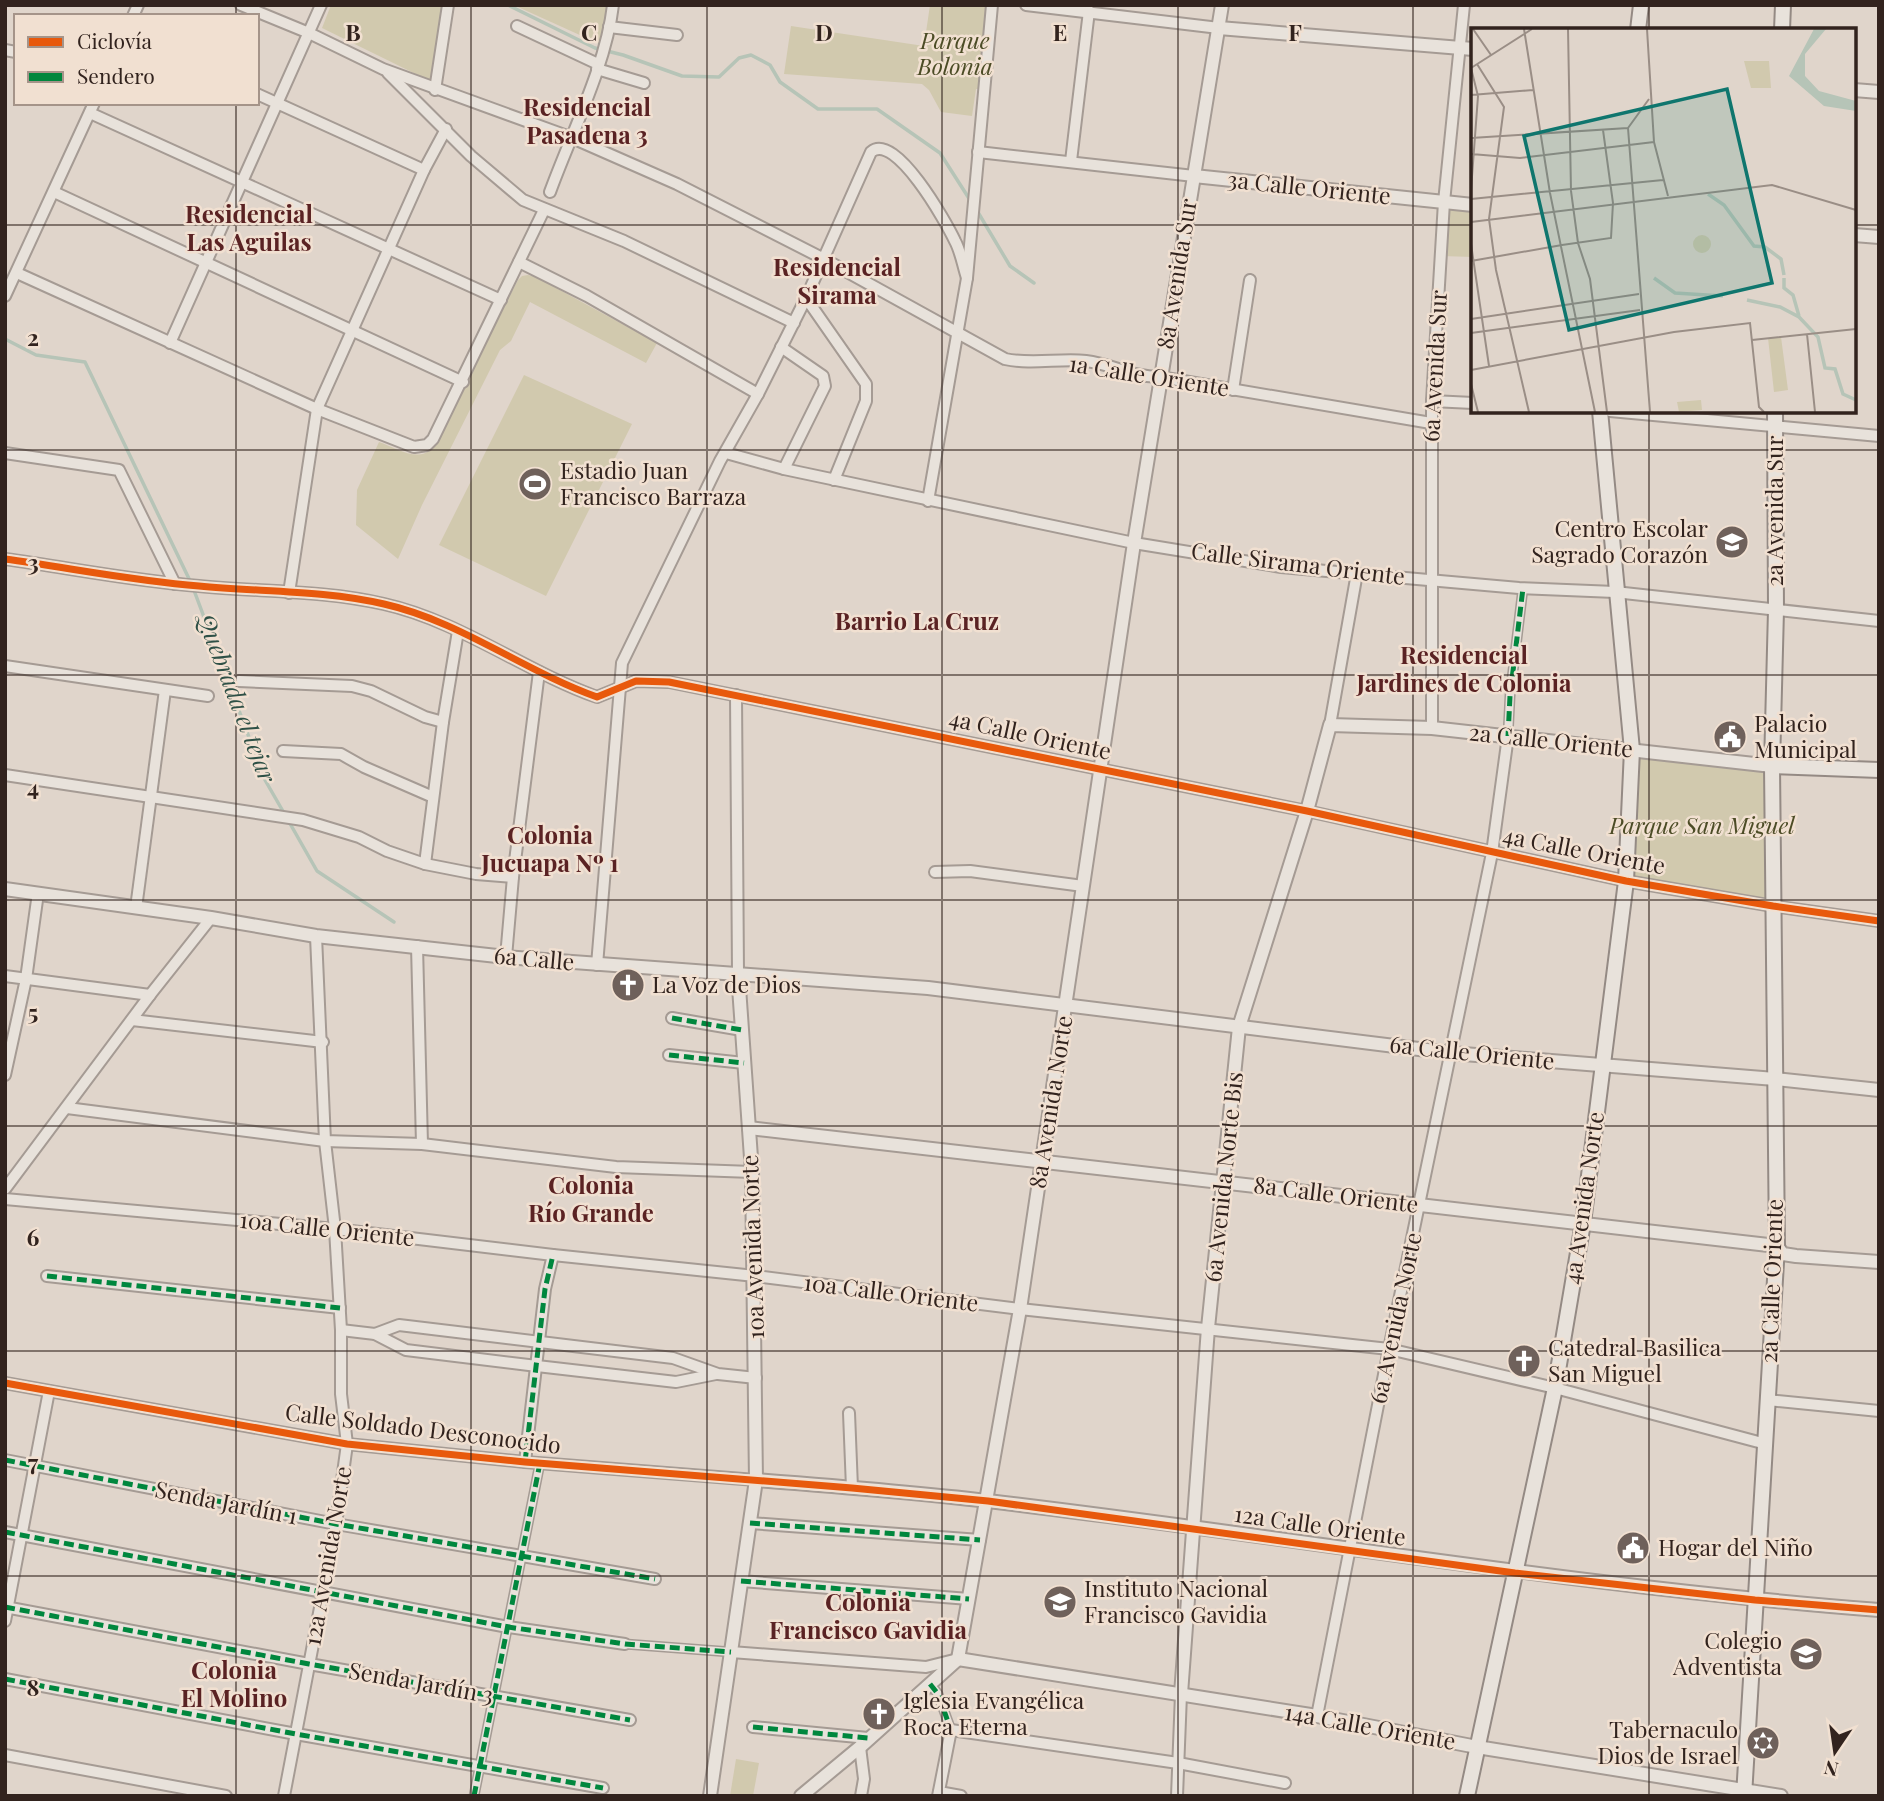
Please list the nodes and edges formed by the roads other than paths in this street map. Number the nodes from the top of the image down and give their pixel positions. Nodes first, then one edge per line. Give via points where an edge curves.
1 (241, 5) edge
2 (321, 5) edge
3 (448, 5) edge
4 (613, 5) edge
5 (992, 5) edge
6 (1026, 5) edge
7 (1222, 5) edge
8 (1464, 5) edge
9 (1641, 5) edge
10 (1783, 5) edge
11 (1089, 11) junction
12 (517, 26) dead end
13 (609, 27) junction
14 (1219, 28) junction
15 (1638, 28) edge
16 (1782, 28) edge
17 (309, 33) junction
18 (677, 35) dead end
19 (1466, 49) edge
20 (598, 64) junction
21 (383, 69) junction
22 (644, 83) dead end
23 (435, 90) junction
24 (1856, 90) edge
25 (1879, 93) edge
26 (259, 95) edge
27 (277, 103) junction
28 (92, 108) edge
29 (446, 129) junction
30 (570, 137) junction
31 (978, 152) junction
32 (1071, 161) junction
33 (424, 170) junction
34 (1194, 176) junction
35 (242, 182) junction
36 (54, 192) junction
37 (550, 192) dead end
38 (1444, 202) junction
39 (1471, 205) edge
40 (544, 210) junction
41 (1856, 235) edge
42 (1879, 237) edge
43 (390, 250) junction
44 (824, 259) junction
45 (206, 262) junction
46 (519, 262) junction
47 (18, 273) junction
48 (967, 278) junction
49 (1250, 280) dead end
50 (5, 296) edge
51 (806, 298) junction
52 (501, 300) junction
53 (794, 323) junction
54 (352, 331) junction
55 (958, 333) junction
56 (170, 343) junction
57 (781, 347) junction
58 (1160, 377) junction
59 (463, 382) junction
60 (1233, 390) junction
61 (758, 394) junction
62 (1432, 401) junction
63 (1471, 403) edge
64 (317, 409) junction
65 (1600, 413) edge
66 (1651, 413) edge
67 (1775, 419) edge
68 (1431, 423) junction
69 (1879, 436) edge
70 (5, 453) edge
71 (726, 453) junction
72 (784, 469) junction
73 (834, 480) junction
74 (928, 500) junction
75 (1134, 543) junction
76 (5, 559) edge
77 (1357, 573) junction
78 (1432, 579) junction
79 (175, 584) junction
80 (1523, 588) junction
81 (1615, 592) junction
82 (289, 593) junction
83 (1776, 610) junction
84 (1879, 621) edge
85 (458, 631) junction
86 (5, 666) edge
87 (539, 671) junction
88 (239, 681) dead end
89 (621, 688) junction
90 (164, 691) junction
91 (208, 695) dead end
92 (736, 695) junction
93 (443, 722) junction
94 (1330, 725) junction
95 (1432, 728) junction
96 (1508, 736) junction
97 (1632, 750) junction
98 (283, 751) dead end
99 (1772, 766) junction
100 (1100, 770) junction
101 (1879, 770) edge
102 (5, 775) edge
103 (149, 796) junction
104 (433, 797) junction
105 (1307, 811) junction
106 (1492, 853) junction
107 (425, 864) junction
108 (935, 872) dead end
109 (513, 877) junction
110 (1626, 881) junction
111 (1083, 886) junction
112 (5, 889) edge
113 (38, 893) junction
114 (1773, 906) junction
115 (136, 908) junction
116 (211, 918) junction
117 (1879, 920) edge
118 (316, 936) junction
119 (417, 946) junction
120 (506, 957) junction
121 (597, 965) junction
122 (737, 974) junction
123 (5, 976) edge
124 (26, 979) junction
125 (150, 995) junction
126 (1066, 1006) junction
127 (672, 1018) dead end
128 (132, 1020) junction
129 (1239, 1027) junction
130 (742, 1030) junction
131 (323, 1042) junction
132 (1451, 1053) junction
133 (670, 1055) dead end
134 (744, 1063) junction
135 (1602, 1066) junction
136 (5, 1075) edge
137 (1775, 1079) junction
138 (1879, 1090) edge
139 (67, 1108) junction
140 (749, 1128) junction
141 (325, 1141) junction
142 (422, 1144) junction
143 (1041, 1161) junction
144 (752, 1172) junction
145 (1225, 1182) junction
146 (5, 1189) edge
147 (5, 1199) edge
148 (1420, 1206) junction
149 (1583, 1223) junction
150 (335, 1228) junction
151 (1777, 1246) junction
152 (552, 1255) junction
153 (1879, 1262) edge
154 (47, 1276) dead end
155 (755, 1276) junction
156 (340, 1308) junction
157 (1020, 1309) junction
158 (1208, 1328) junction
159 (341, 1330) junction
160 (375, 1334) junction
161 (539, 1342) junction
162 (1389, 1349) junction
163 (537, 1366) junction
164 (718, 1374) junction
165 (756, 1378) junction
166 (5, 1383) edge
167 (1555, 1388) junction
168 (49, 1391) junction
169 (1767, 1400) junction
170 (1879, 1410) edge
171 (849, 1413) dead end
172 (347, 1444) junction
173 (1766, 1444) junction
174 (5, 1460) edge
175 (525, 1462) junction
176 (540, 1463) junction
177 (35, 1466) junction
178 (756, 1480) junction
179 (852, 1488) junction
180 (988, 1501) junction
181 (750, 1523) junction
182 (335, 1524) junction
183 (1193, 1528) junction
184 (5, 1532) edge
185 (22, 1535) junction
186 (981, 1540) junction
187 (1350, 1550) junction
188 (523, 1556) junction
189 (1515, 1573) junction
190 (655, 1578) dead end
191 (741, 1581) junction
192 (322, 1593) junction
193 (969, 1599) junction
194 (1755, 1600) junction
195 (6, 1608) edge
196 (1879, 1610) edge
197 (5, 1621) edge
198 (508, 1627) junction
199 (625, 1644) joint
200 (731, 1652) junction
201 (958, 1659) junction
202 (309, 1664) junction
203 (5, 1679) edge
204 (930, 1684) junction
205 (1181, 1694) junction
206 (494, 1696) junction
207 (1317, 1716) junction
208 (630, 1720) dead end
209 (753, 1727) dead end
210 (951, 1730) junction
211 (296, 1734) junction
212 (864, 1743) junction
213 (1477, 1747) junction
214 (5, 1755) edge
215 (1178, 1763) junction
216 (480, 1766) junction
217 (1285, 1783) dead end
218 (603, 1788) dead end
219 (1744, 1793) edge
220 (939, 1794) edge
221 (226, 1796) edge
222 (284, 1796) edge
223 (474, 1796) edge
224 (710, 1796) edge
225 (801, 1796) edge
226 (861, 1796) edge
227 (961, 1796) edge
228 (1177, 1796) edge
229 (1467, 1796) edge
230 (1781, 1796) edge

1 - 17 street
2 - 17 street
3 - 23 street
4 - 13 street
5 - 31 street
6 - 11 street
7 - 14 street, 8a Avenida Sur
8 - 19 street, 6a Avenida Sur
9 - 15 main road
10 - 16 main road
11 - 14 street
11 - 32 street
12 - 20 street
13 - 18 street
13 - 20 street
14 - 19 street
14 - 34 street, 8a Avenida Sur
17 - 21 street
17 - 27 street
19 - 38 street, 6a Avenida Sur
20 - 22 street
20 - 30 street
21 - 23 street, 1a Calle Oriente
21 - 29 street
23 - 30 street, 1a Calle Oriente
24 - 25 street
26 - 27 street
27 - 33 street
27 - 35 street
28 - 35 street
28 - 36 street
29 - 33 street
29 - 40 street via 523,200
30 - 37 street
30 - 44 street, 1a Calle Oriente via 677,184
31 - 32 street, 3a Calle Oriente
31 - 48 street
32 - 34 street, 3a Calle Oriente
33 - 43 street
34 - 38 street, 3a Calle Oriente
34 - 58 street, 8a Avenida Sur
35 - 43 street
35 - 45 street
36 - 45 street
36 - 47 street
38 - 39 street, 3a Calle Oriente
38 - 62 street, 6a Avenida Sur
40 - 46 street
40 - 53 street via 624,241
41 - 42 street
43 - 52 street
43 - 54 street
44 - 48 street via 871,152 880,147 906,165 939,210
44 - 51 street
44 - 55 street, 1a Calle Oriente
45 - 54 street
45 - 56 street
46 - 52 street
46 - 61 street
47 - 50 street
47 - 56 street
48 - 55 street
49 - 60 street
51 - 53 street
51 - 73 street via 866,384 866,401
52 - 59 street
53 - 57 street
54 - 59 street
54 - 64 street
55 - 58 street, 1a Calle Oriente via 1009,360 1088,361 1140,377
55 - 74 street
56 - 64 street
57 - 61 street
57 - 72 street via 825,380
58 - 60 street, 1a Calle Oriente
58 - 75 street, 8a Avenida Sur
59 - 64 street via 428,445 414,447
60 - 68 street, 1a Calle Oriente
61 - 71 street
62 - 63 street
62 - 68 street, 6a Avenida Sur
64 - 82 street
65 - 81 main road, 4a Avenida Norte
66 - 67 street
67 - 69 street
67 - 83 main road, 2a Avenida Sur
68 - 78 street, 6a Avenida Sur
70 - 79 street via 119,470
71 - 72 street, Calle Sirama Oriente
71 - 89 street via 622,663
72 - 73 street, Calle Sirama Oriente
73 - 74 street, Calle Sirama Oriente
74 - 75 street, Calle Sirama Oriente
75 - 77 street, Calle Sirama Oriente via 1281,567
75 - 100 street, 8a Avenida Norte
76 - 79 street, 4a Calle Oriente
77 - 78 street, Calle Sirama Oriente
77 - 94 street, 6a Avenida Norte Bis
78 - 80 street, Calle Sirama Oriente
78 - 95 street, 6a Avenida Sur
79 - 82 street, 4a Calle Oriente
80 - 81 street, Calle Sirama Oriente
80 - 96 street, 6a Avenida Norte
81 - 83 street, Calle Sirama Oriente
81 - 97 main road, 4a Avenida Norte
82 - 85 street, 4a Calle Oriente via 384,604
83 - 84 street, Calle Sirama Oriente
83 - 99 main road, 2a Calle Oriente
85 - 87 street, 4a Calle Oriente
85 - 93 street
86 - 90 street
87 - 89 street, 4a Calle Oriente via 597,697
87 - 109 street
88 - 93 street via 352,686
89 - 92 street, 4a Calle Oriente via 636,681 669,682
89 - 121 street
90 - 91 street
90 - 103 street
92 - 100 street, 4a Calle Oriente
92 - 122 street, 10a Avenida Norte
93 - 104 street
94 - 95 street, 2a Calle Oriente
94 - 105 street, 6a Avenida Norte Bis
95 - 96 street, 2a Calle Oriente
96 - 97 street, 2a Calle Oriente
96 - 106 street, 6a Avenida Norte
97 - 99 street, 2a Calle Oriente
97 - 110 main road, 4a Avenida Norte
98 - 104 street via 341,754
99 - 101 main road, 2a Calle Oriente
99 - 114 main road, 2a Calle Oriente
100 - 105 street, 4a Calle Oriente
100 - 111 street, 8a Avenida Norte
102 - 103 street
103 - 107 street via 292,818 359,837
103 - 115 street
104 - 107 street
105 - 106 street, 4a Calle Oriente
105 - 129 street, 6a Avenida Norte Bis
106 - 110 street, 4a Calle Oriente
106 - 132 street, 6a Avenida Norte
107 - 109 street
108 - 111 street via 970,871
109 - 120 street
110 - 114 street, 4a Calle Oriente
110 - 135 main road, 4a Avenida Norte
111 - 126 street, 8a Avenida Norte
112 - 113 street, 6a Calle
113 - 115 street, 6a Calle
113 - 124 street
114 - 117 street, 4a Calle Oriente
114 - 137 main road, 2a Calle Oriente
115 - 116 street, 6a Calle
116 - 118 street, 6a Calle
116 - 125 street
118 - 119 street, 6a Calle
118 - 131 street, 12a Avenida Norte
119 - 120 street, 6a Calle
119 - 142 street
120 - 121 street, 6a Calle
121 - 122 street, 6a Calle
122 - 126 street, 6a Calle via 928,988
122 - 130 street, 10a Avenida Norte
123 - 124 street
124 - 125 street
124 - 136 street
125 - 128 street
126 - 129 street, 6a Calle Oriente
126 - 143 street, 8a Avenida Norte
127 - 130 street
128 - 131 street
128 - 139 street
129 - 132 street, 6a Calle Oriente
129 - 145 street, 6a Avenida Norte Bis
130 - 134 street, 10a Avenida Norte
131 - 141 street, 12a Avenida Norte
132 - 135 street, 6a Calle Oriente
132 - 148 street, 6a Avenida Norte
133 - 134 street
134 - 140 street, 10a Avenida Norte
135 - 137 street, 6a Calle Oriente
135 - 149 main road, 4a Avenida Norte
137 - 138 street, 6a Calle Oriente
137 - 151 main road, 2a Calle Oriente
139 - 141 street
139 - 146 street
140 - 143 street, 8a Calle Oriente
140 - 144 street, 10a Avenida Norte
141 - 142 street
141 - 150 street, 12a Avenida Norte
142 - 144 street via 616,1167
143 - 145 street, 8a Calle Oriente
143 - 157 street, 8a Avenida Norte
144 - 155 street, 10a Avenida Norte
145 - 148 street, 8a Calle Oriente
145 - 158 street, 6a Avenida Norte Bis
147 - 150 street, 10a Calle Oriente
148 - 149 street, 8a Calle Oriente
148 - 162 street, 6a Avenida Norte
149 - 151 street, 8a Calle Oriente
149 - 167 main road, 4a Avenida Norte
150 - 152 street, 10a Calle Oriente
150 - 156 street, 12a Avenida Norte
151 - 153 street, 8a Calle Oriente via 1783,1254
151 - 169 main road, 2a Calle Oriente
152 - 155 street, 10a Calle Oriente
152 - 161 street
154 - 156 street
155 - 157 street, 10a Calle Oriente
155 - 165 street, 10a Avenida Norte
156 - 159 street, 12a Avenida Norte
157 - 158 street, 10a Calle Oriente
157 - 180 street, 8a Avenida Norte
158 - 162 street, 10a Calle Oriente
158 - 183 street, 6a Avenida Norte Bis
159 - 160 street
159 - 172 street, 12a Avenida Norte
160 - 161 street via 399,1325
160 - 163 street via 406,1350
161 - 163 street
161 - 164 street via 673,1358
162 - 167 street, 10a Calle Oriente
162 - 187 street, 6a Avenida Norte
163 - 164 street via 676,1382
163 - 175 street
164 - 165 street
165 - 178 street, 10a Avenida Norte
166 - 168 street, Calle Soldado Desconocido
167 - 173 street, 10a Calle Oriente
167 - 189 main road, 4a Avenida Norte
168 - 172 street, Calle Soldado Desconocido
168 - 177 street
169 - 170 street
169 - 173 main road, 2a Calle Oriente
171 - 179 street
172 - 175 street, Calle Soldado Desconocido
172 - 182 street, 12a Avenida Norte
173 - 194 main road, 2a Calle Oriente
174 - 177 street, Senda Jardín 1
175 - 176 street, Calle Soldado Desconocido
176 - 178 street, Calle Soldado Desconocido
176 - 188 street
177 - 182 street, Senda Jardín 1
177 - 185 street
178 - 179 street, 12a Calle Oriente
178 - 181 street, 10a Avenida Norte
179 - 180 street, 12a Calle Oriente
180 - 183 street, 12a Calle Oriente
180 - 186 street, 8a Avenida Norte
181 - 186 street
181 - 191 street, 10a Avenida Norte
182 - 188 street, Senda Jardín 1
182 - 192 street, 12a Avenida Norte
183 - 187 street, 12a Calle Oriente
183 - 205 street, 6a Avenida Norte Bis
184 - 185 street
185 - 192 street
185 - 195 street
186 - 193 street, 8a Avenida Norte
187 - 189 street, 12a Calle Oriente
187 - 207 street, 6a Avenida Norte
188 - 190 street, Senda Jardín 1
188 - 198 street
189 - 194 street, 12a Calle Oriente
189 - 213 main road, 4a Avenida Norte
191 - 193 street
191 - 200 street, 10a Avenida Norte
192 - 198 street
192 - 202 street, 12a Avenida Norte
193 - 201 street, 8a Avenida Norte
194 - 196 street, 12a Calle Oriente
194 - 219 main road, 2a Calle Oriente
195 - 197 street
195 - 202 street, Senda Jardín 3
198 - 199 street
198 - 206 street
199 - 200 street
200 - 201 street, 14a Calle Oriente via 926,1667
200 - 224 street, 10a Avenida Norte
201 - 204 street
201 - 205 street, 14a Calle Oriente
202 - 206 street, Senda Jardín 3
202 - 211 street, 12a Avenida Norte
203 - 211 street
204 - 210 street
204 - 212 street
205 - 207 street, 14a Calle Oriente
205 - 215 street, 6a Avenida Norte Bis
206 - 208 street, Senda Jardín 3
206 - 216 street
207 - 213 street, 14a Calle Oriente
209 - 212 street
210 - 215 street
210 - 220 street
211 - 216 street
211 - 222 street, 12a Avenida Norte
212 - 225 street
212 - 226 street
213 - 219 street, 14a Calle Oriente
213 - 229 main road, 4a Avenida Norte
214 - 221 street
215 - 217 street
215 - 228 street, 6a Avenida Norte Bis
216 - 218 street
216 - 223 street
219 - 230 street, 14a Calle Oriente
220 - 227 street

